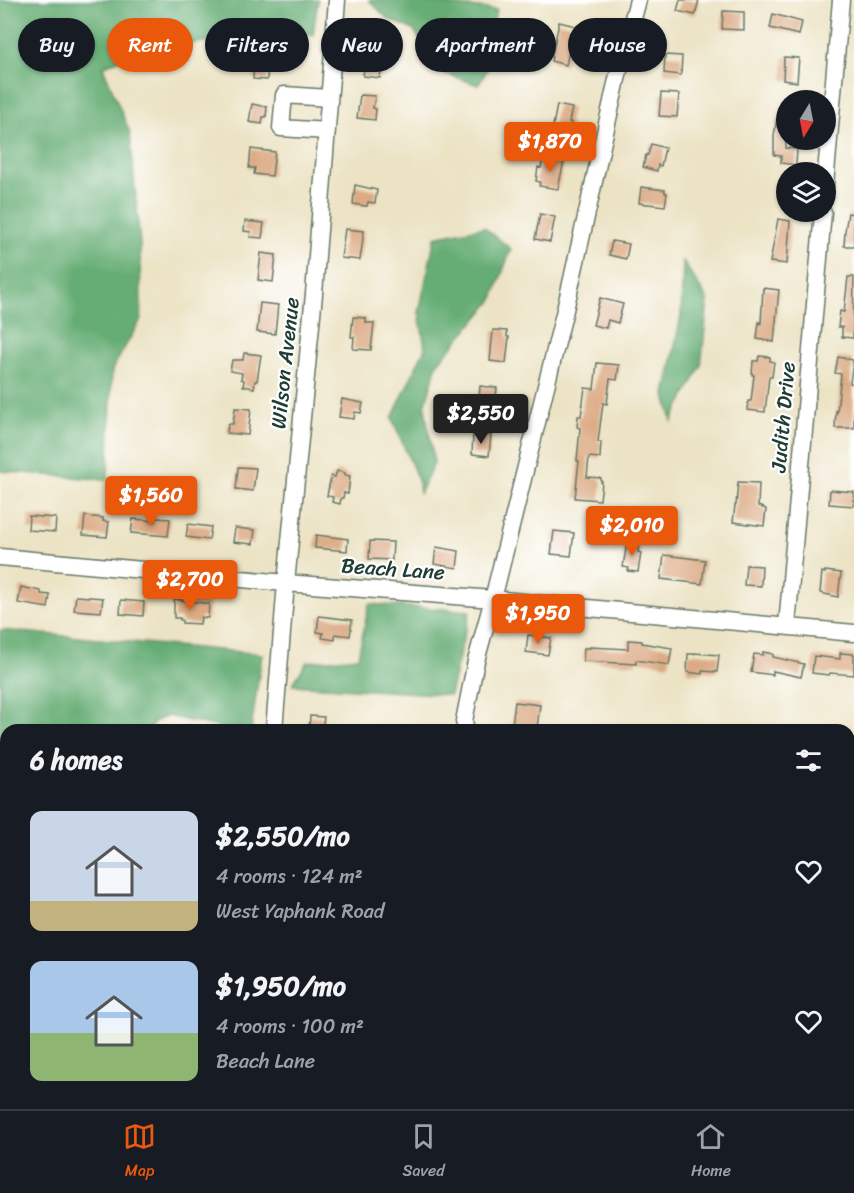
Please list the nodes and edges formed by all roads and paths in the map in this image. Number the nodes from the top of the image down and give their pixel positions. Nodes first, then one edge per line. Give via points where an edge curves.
1 (337, 0) edge
2 (638, 0) edge
3 (843, 0) edge
4 (854, 3) edge
5 (329, 98) junction
6 (327, 131) junction
7 (827, 162) edge
8 (822, 222) edge
9 (0, 557) edge
10 (286, 583) junction
11 (493, 599) junction
12 (787, 626) junction
13 (854, 633) edge
14 (274, 724) edge
15 (465, 724) edge

1 - 5 street, Wilson Avenue
2 - 11 street
3 - 4 street
3 - 7 street
5 - 6 street, Wilson Avenue
5 - 6 street via 284,95 281,128
6 - 10 street, Wilson Avenue
8 - 12 street, Judith Drive
9 - 10 street, Beach Lane
10 - 11 street, Beach Lane
10 - 14 street, Wilson Avenue
11 - 12 street, Beach Lane
11 - 15 street via 476,661
12 - 13 street, Beach Lane

